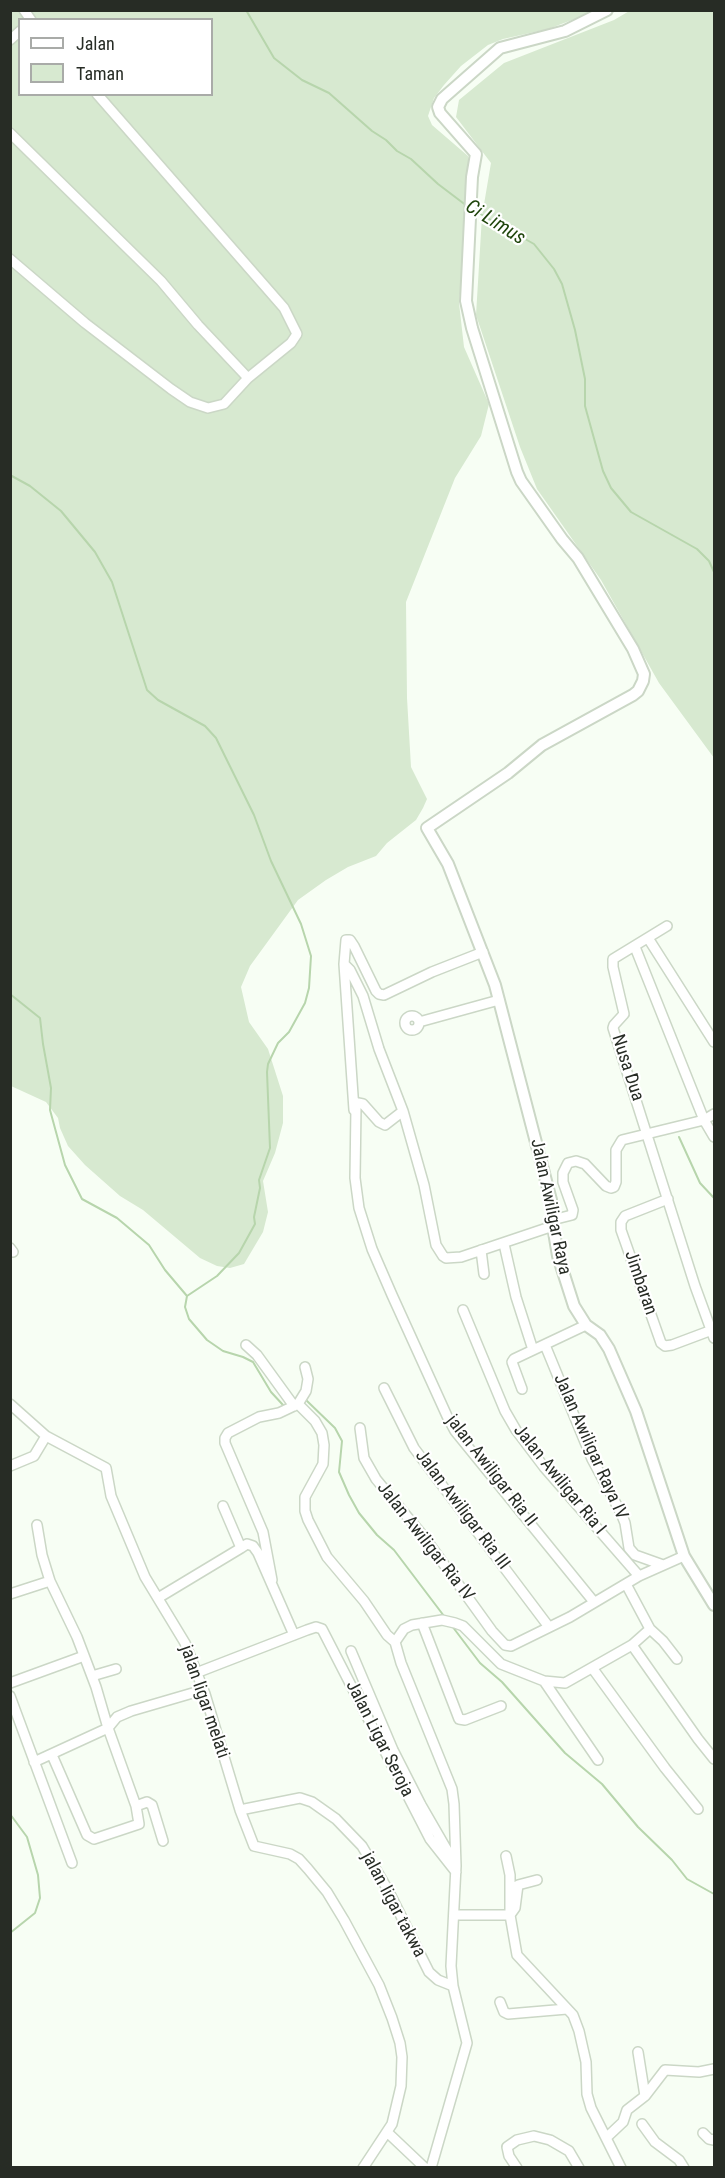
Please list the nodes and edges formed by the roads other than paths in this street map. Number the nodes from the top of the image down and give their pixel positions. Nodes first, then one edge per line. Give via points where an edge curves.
1 (607, 10) edge
2 (99, 96) edge
3 (10, 133) edge
4 (10, 259) edge
5 (248, 378) junction
6 (667, 926) dead end
7 (648, 939) junction
8 (635, 947) junction
9 (483, 952) junction
10 (344, 964) junction
11 (499, 1000) junction
12 (419, 1022) dead end
13 (714, 1042) edge
14 (354, 1110) junction
15 (403, 1111) junction
16 (714, 1114) edge
17 (704, 1120) junction
18 (648, 1134) junction
19 (714, 1137) edge
20 (668, 1199) junction
21 (552, 1223) junction
22 (504, 1244) junction
23 (481, 1250) junction
24 (484, 1274) dead end
25 (463, 1310) dead end
26 (586, 1325) junction
27 (713, 1334) edge
28 (246, 1345) dead end
29 (545, 1345) junction
30 (532, 1350) junction
31 (305, 1367) dead end
32 (384, 1388) dead end
33 (522, 1389) dead end
34 (10, 1404) edge
35 (296, 1405) junction
36 (360, 1428) dead end
37 (46, 1436) junction
38 (10, 1466) edge
39 (223, 1506) dead end
40 (37, 1525) dead end
41 (241, 1548) junction
42 (684, 1556) junction
43 (663, 1565) junction
44 (639, 1576) junction
45 (272, 1580) junction
46 (50, 1581) junction
47 (626, 1584) junction
48 (10, 1594) edge
49 (158, 1598) junction
50 (594, 1602) junction
51 (714, 1605) edge
52 (423, 1623) junction
53 (549, 1627) junction
54 (650, 1629) junction
55 (294, 1635) junction
56 (395, 1642) junction
57 (632, 1646) junction
58 (351, 1651) dead end
59 (84, 1656) junction
60 (676, 1659) dead end
61 (116, 1669) dead end
62 (593, 1669) junction
63 (196, 1672) junction
64 (92, 1676) junction
65 (544, 1681) junction
66 (10, 1683) edge
67 (203, 1690) junction
68 (10, 1696) edge
69 (501, 1706) dead end
70 (108, 1728) junction
71 (52, 1755) junction
72 (714, 1759) edge
73 (598, 1760) dead end
74 (34, 1762) junction
75 (136, 1806) junction
76 (698, 1809) dead end
77 (240, 1810) junction
78 (163, 1841) dead end
79 (506, 1856) dead end
80 (72, 1863) dead end
81 (456, 1869) junction
82 (537, 1880) dead end
83 (455, 1915) junction
84 (510, 1915) junction
85 (453, 1986) junction
86 (500, 2002) dead end
87 (567, 2009) junction
88 (638, 2052) dead end
89 (714, 2068) edge
90 (645, 2096) junction
91 (642, 2124) dead end
92 (387, 2132) junction
93 (704, 2133) dead end
94 (606, 2138) junction
95 (714, 2140) edge
96 (363, 2168) edge
97 (425, 2168) edge
98 (431, 2168) edge
99 (517, 2168) edge
100 (579, 2168) edge
101 (621, 2168) edge
102 (684, 2168) edge

1 - 9 street, Jalan Awiligar Raya via 565,31 504,46 442,99 438,107 476,154 466,301 517,472 578,558 644,674 638,692 542,745 427,828 448,864
2 - 5 street via 284,308 297,334
3 - 5 street via 161,281
4 - 5 street via 190,402 208,408 224,404
6 - 7 street, Nusa Dua
7 - 8 street, Nusa Dua
7 - 13 street
8 - 17 street
8 - 18 street, Nusa Dua via 613,959 624,1014 613,1028
9 - 10 street via 384,995 376,991 350,940 346,940
9 - 11 street, Jalan Awiligar Raya
10 - 14 street, jalan Awiligar Ria II
10 - 15 street via 363,996
11 - 12 street
11 - 21 street, Jalan Awiligar Raya via 551,1200
14 - 15 street via 358,1103 363,1104 385,1125
14 - 50 street, jalan Awiligar Ria II via 356,1195 372,1249 447,1416 455,1431
15 - 23 street via 440,1254 455,1258
16 - 17 street
17 - 18 street
17 - 19 street
18 - 20 street, Jimbaran
18 - 21 street via 618,1144 615,1187 606,1186 585,1164 568,1163 563,1182 572,1215
20 - 27 street, Jimbaran
20 - 27 street, Jimbaran via 625,1216 621,1230 661,1343 672,1345
21 - 22 street
21 - 26 street, Jalan Awiligar Raya via 562,1271 574,1306
22 - 23 street
22 - 30 street
23 - 24 street
25 - 44 street, Jalan Awiligar Ria I via 516,1430
26 - 29 street
26 - 42 street, Jalan Awiligar Raya via 604,1340 621,1374
28 - 35 street
29 - 30 street
29 - 43 street, Jalan Awiligar Raya IV via 592,1459 625,1522 629,1548 635,1555
30 - 33 street via 512,1361
31 - 35 street via 306,1391
32 - 53 street, Jalan Awiligar Ria III via 414,1448
34 - 37 street
35 - 45 street via 259,1417 225,1438 263,1532
35 - 56 street via 315,1421 324,1445 323,1464 305,1497 308,1520 327,1557
36 - 53 street, Jalan Awiligar Ria IV via 364,1458 376,1479 425,1538 502,1644 509,1646
37 - 38 street via 34,1456
37 - 49 street, jalan ligar melati via 106,1468 111,1496 145,1577
39 - 41 street
40 - 46 street
41 - 45 street via 253,1546
41 - 49 street
42 - 43 street
42 - 51 street, Jalan Awiligar Raya
43 - 44 street
44 - 47 street
45 - 55 street
46 - 48 street
46 - 59 street
47 - 50 street
47 - 54 street
49 - 63 street, jalan ligar melati via 185,1643
50 - 53 street
52 - 56 street via 404,1629
52 - 65 street via 442,1620 462,1626 497,1662
52 - 69 street via 459,1719
54 - 57 street
54 - 60 street
55 - 63 street
55 - 81 street, Jalan Ligar Seroja via 316,1627 322,1629 430,1839
56 - 81 street via 452,1789
57 - 62 street
57 - 72 street
58 - 81 street via 402,1768
59 - 64 street
59 - 66 street
61 - 64 street
62 - 65 street via 565,1683
62 - 76 street
63 - 67 street, jalan ligar melati
64 - 70 street
65 - 73 street
67 - 70 street via 132,1711 117,1717
67 - 77 street, jalan ligar melati
68 - 74 street
70 - 71 street
70 - 75 street
71 - 74 street
71 - 75 street via 90,1838 138,1825
74 - 80 street
75 - 78 street via 147,1802 152,1805
77 - 85 street, jalan ligar takwa via 300,1798 336,1819 362,1846 429,1972
77 - 92 street, jalan ligar melati via 254,1846 299,1859 317,1879 379,1986 402,2057 398,2102
79 - 84 street
81 - 83 street
82 - 84 street via 520,1883
83 - 84 street
83 - 85 street
84 - 87 street via 517,1955
85 - 98 street via 467,2050
86 - 87 street via 508,2014
87 - 94 street via 579,2031 586,2062 587,2094
88 - 90 street
89 - 90 street via 699,2072 665,2070
90 - 94 street via 627,2110 623,2122
91 - 102 street via 655,2142
92 - 96 street
92 - 97 street
93 - 95 street
94 - 101 street
99 - 100 street via 507,2147 526,2137 543,2137 569,2151

